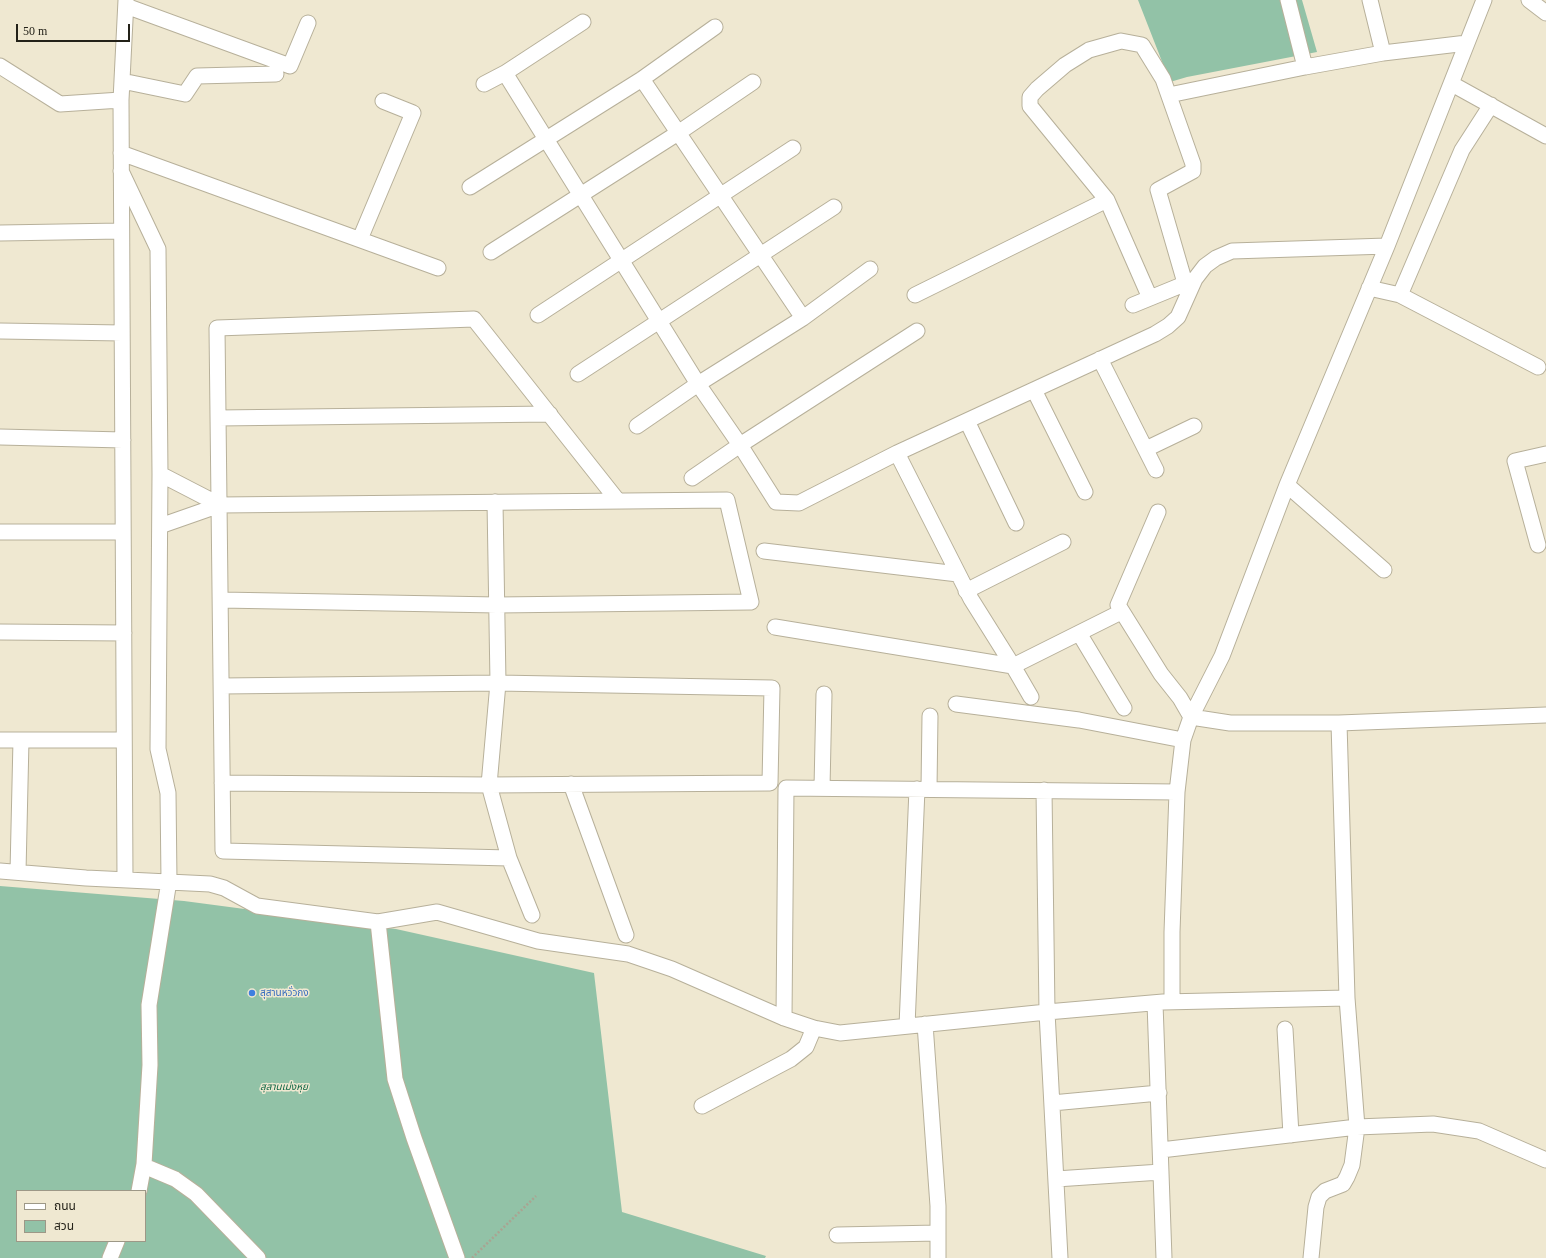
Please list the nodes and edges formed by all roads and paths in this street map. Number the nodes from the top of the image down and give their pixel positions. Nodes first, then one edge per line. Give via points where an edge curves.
1 (1288, 0) edge
2 (1370, 0) edge
3 (1484, 0) edge
4 (1529, 0) edge
5 (126, 3) edge
6 (1546, 13) edge
7 (583, 22) dead end
8 (308, 23) dead end
9 (714, 27) dead end
10 (1467, 43) junction
11 (1383, 53) junction
12 (0, 66) edge
13 (1304, 67) junction
14 (505, 73) junction
15 (276, 74) dead end
16 (642, 79) junction
17 (122, 81) junction
18 (753, 82) dead end
19 (484, 84) dead end
20 (1452, 84) junction
21 (1169, 95) junction
22 (121, 100) junction
23 (383, 101) dead end
24 (1491, 105) junction
25 (678, 133) junction
26 (1546, 136) edge
27 (546, 138) junction
28 (793, 148) dead end
29 (121, 153) junction
30 (121, 171) junction
31 (470, 187) dead end
32 (580, 195) junction
33 (719, 196) junction
34 (1107, 200) junction
35 (834, 207) dead end
36 (122, 231) junction
37 (0, 233) edge
38 (360, 240) junction
39 (1387, 246) junction
40 (491, 252) dead end
41 (760, 255) junction
42 (620, 259) junction
43 (438, 268) dead end
44 (870, 269) dead end
45 (1190, 281) junction
46 (1369, 288) junction
47 (915, 295) dead end
48 (1400, 295) junction
49 (1150, 298) junction
50 (1133, 305) dead end
51 (538, 315) dead end
52 (802, 318) junction
53 (658, 321) junction
54 (0, 331) edge
55 (917, 331) dead end
56 (122, 333) junction
57 (1100, 359) junction
58 (1538, 367) dead end
59 (578, 374) dead end
60 (698, 384) junction
61 (1034, 390) junction
62 (550, 414) junction
63 (218, 418) junction
64 (967, 421) junction
65 (637, 426) dead end
66 (1194, 426) dead end
67 (0, 437) edge
68 (123, 440) junction
69 (740, 445) junction
70 (1146, 449) junction
71 (897, 453) junction
72 (1546, 454) edge
73 (1156, 470) dead end
74 (160, 474) junction
75 (692, 478) dead end
76 (1287, 485) junction
77 (1085, 492) dead end
78 (618, 501) junction
79 (495, 502) junction
80 (220, 505) junction
81 (1158, 512) dead end
82 (1016, 523) dead end
83 (160, 526) junction
84 (0, 532) edge
85 (123, 532) junction
86 (1063, 542) dead end
87 (1538, 545) dead end
88 (764, 551) dead end
89 (1384, 570) dead end
90 (958, 574) junction
91 (966, 591) junction
92 (221, 600) junction
93 (496, 605) junction
94 (1121, 612) junction
95 (775, 626) dead end
96 (0, 632) edge
97 (124, 633) junction
98 (1079, 633) junction
99 (1013, 666) junction
100 (498, 683) junction
101 (222, 686) junction
102 (824, 694) dead end
103 (1031, 697) dead end
104 (956, 704) dead end
105 (1124, 708) dead end
106 (1546, 714) edge
107 (930, 716) dead end
108 (1191, 717) junction
109 (1339, 723) junction
110 (0, 740) edge
111 (21, 740) junction
112 (124, 740) junction
113 (1183, 740) junction
114 (222, 783) junction
115 (571, 784) junction
116 (489, 785) junction
117 (822, 788) junction
118 (923, 789) junction
119 (1044, 790) junction
120 (1177, 792) junction
121 (509, 858) junction
122 (0, 871) edge
123 (18, 872) junction
124 (125, 879) junction
125 (169, 881) junction
126 (532, 915) dead end
127 (378, 922) junction
128 (626, 935) dead end
129 (1347, 998) junction
130 (1172, 1002) junction
131 (1155, 1003) junction
132 (1047, 1012) junction
133 (784, 1018) junction
134 (925, 1024) junction
135 (907, 1026) junction
136 (814, 1028) junction
137 (1286, 1029) dead end
138 (1159, 1093) junction
139 (1052, 1103) junction
140 (702, 1106) dead end
141 (1357, 1127) junction
142 (1291, 1135) junction
143 (1161, 1150) junction
144 (1546, 1160) edge
145 (144, 1166) junction
146 (1161, 1172) junction
147 (1056, 1179) junction
148 (139, 1190) edge
149 (536, 1196) dead end
150 (938, 1233) junction
151 (837, 1235) dead end
152 (117, 1242) edge
153 (110, 1258) edge
154 (258, 1258) edge
155 (457, 1258) edge
156 (472, 1258) edge
157 (938, 1258) edge
158 (1060, 1258) edge
159 (1164, 1258) edge
160 (1311, 1258) edge

1 - 13 street
2 - 11 street
3 - 10 street
4 - 6 street
5 - 8 street via 290,66
5 - 17 street
7 - 14 street
9 - 16 street
10 - 11 street
10 - 20 street
11 - 13 street
12 - 22 street via 60,104
13 - 21 street
14 - 19 street
14 - 27 street
15 - 17 street via 197,76 185,94
16 - 25 street
16 - 27 street
17 - 22 street
18 - 25 street
20 - 24 street
20 - 39 street
21 - 34 street via 1163,79 1142,44 1121,41 1089,50 1065,65 1030,97 1030,106
21 - 45 street via 1193,164 1192,171 1158,190
22 - 29 street
23 - 38 street via 413,113
24 - 26 street
24 - 48 street via 1462,150
25 - 32 street
25 - 33 street
27 - 31 street
27 - 32 street
28 - 33 street
29 - 30 street
29 - 38 street
30 - 36 street
30 - 74 street via 158,249
32 - 40 street
32 - 42 street
33 - 41 street
33 - 42 street
34 - 47 street
34 - 49 street
35 - 41 street
36 - 37 street
36 - 56 street
38 - 43 street
39 - 45 street via 1232,251 1216,258
39 - 46 street
41 - 52 street
41 - 53 street
42 - 51 street
42 - 53 street
44 - 52 street
45 - 49 street
45 - 57 street via 1178,317 1168,326
46 - 48 street
46 - 76 street
48 - 58 street
49 - 50 street
52 - 60 street
53 - 59 street
53 - 60 street
54 - 56 street
55 - 69 street
56 - 68 street
57 - 61 street
57 - 70 street
60 - 65 street
60 - 69 street
61 - 64 street
61 - 77 street
62 - 63 street
62 - 63 street via 474,319 217,328
62 - 78 street
63 - 80 street
64 - 71 street
64 - 82 street
66 - 70 street
67 - 68 street
68 - 85 street
69 - 71 street via 776,502 800,503
69 - 75 street
70 - 73 street
71 - 90 street
72 - 87 street via 1515,461
74 - 80 street
74 - 83 street
76 - 89 street
76 - 108 street via 1222,656
78 - 79 street
78 - 93 street via 727,500 751,602
79 - 80 street
79 - 93 street
80 - 83 street
80 - 92 street
81 - 94 street via 1118,605
83 - 125 street via 158,749 168,793
84 - 85 street
85 - 97 street
86 - 91 street
88 - 90 street
90 - 91 street
91 - 99 street
92 - 93 street
92 - 101 street
93 - 100 street
94 - 98 street
94 - 108 street
95 - 99 street
96 - 97 street
97 - 112 street
98 - 99 street
98 - 105 street
99 - 103 street
100 - 101 street
100 - 115 street via 772,688 770,783
100 - 116 street
101 - 114 street
102 - 117 street
104 - 113 street via 1079,720
106 - 109 street
107 - 118 street
108 - 109 street via 1230,723
108 - 113 street
109 - 129 street
110 - 111 street
111 - 112 street
111 - 123 street
112 - 124 street
113 - 120 street
114 - 116 street
114 - 121 street via 223,851
115 - 116 street
115 - 128 street
116 - 121 street
117 - 118 street
117 - 133 street via 786,788
118 - 119 street
118 - 135 street
119 - 120 street
119 - 132 street
120 - 130 street
121 - 126 street
122 - 123 street
123 - 124 street
124 - 125 street
125 - 127 street via 210,884 224,888 257,906 276,910
125 - 145 street via 149,1005 150,1065
127 - 133 street via 437,912 538,941 628,954 672,969
127 - 155 street via 395,1079
129 - 130 street
129 - 141 street
130 - 131 street
131 - 132 street
131 - 138 street
132 - 134 street
132 - 139 street
133 - 136 street
134 - 135 street
134 - 150 street
135 - 136 street via 840,1033
136 - 140 street via 806,1047 791,1059
137 - 142 street
138 - 139 street
138 - 143 street
139 - 147 street
141 - 142 street
141 - 144 street via 1433,1124 1479,1131
141 - 160 street via 1352,1165 1347,1177 1343,1184 1325,1191 1318,1197
142 - 143 street
143 - 146 street
145 - 148 street
145 - 154 street via 175,1179 196,1194
146 - 147 street
146 - 159 street
147 - 158 street
149 - 156 path
150 - 151 street
150 - 157 street
152 - 153 street

